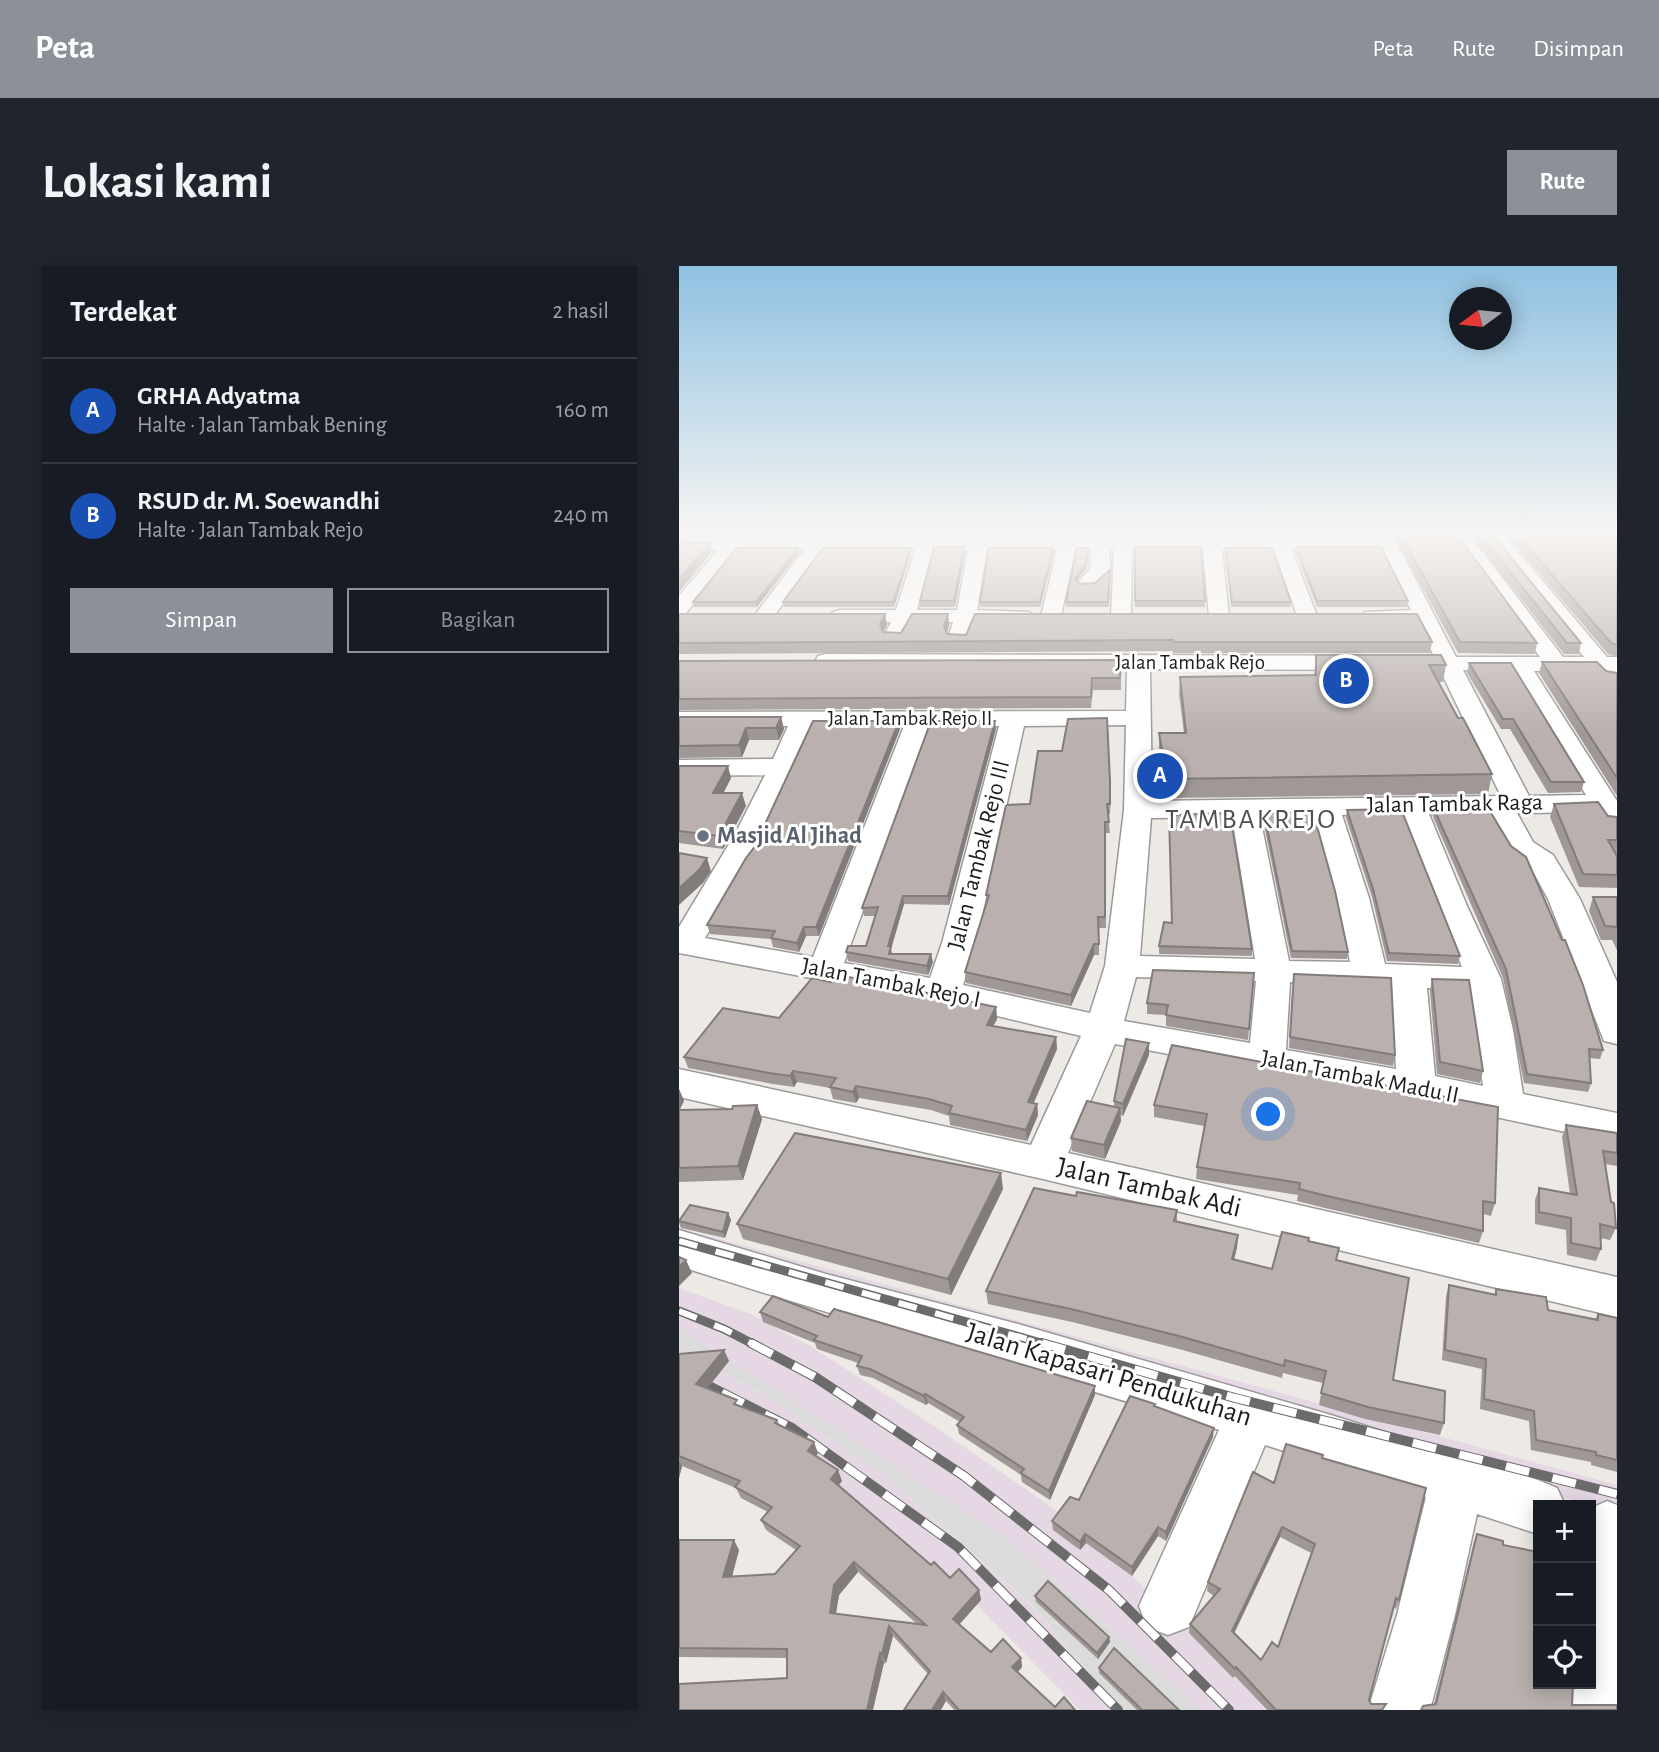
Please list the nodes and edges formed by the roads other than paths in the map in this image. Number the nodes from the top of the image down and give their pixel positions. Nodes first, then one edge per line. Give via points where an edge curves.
1 (776, 599) edge
2 (909, 599) edge
3 (969, 599) edge
4 (1055, 599) edge
5 (1116, 599) edge
6 (1217, 599) edge
7 (1301, 599) edge
8 (1417, 599) edge
9 (1509, 599) edge
10 (1554, 599) edge
11 (679, 615) edge
12 (966, 615) junction
13 (705, 616) edge
14 (764, 616) edge
15 (822, 616) edge
16 (1051, 616) junction
17 (1079, 616) edge
18 (1145, 616) edge
19 (1194, 616) edge
20 (1219, 616) junction
21 (1244, 616) edge
22 (1282, 616) edge
23 (1307, 616) junction
24 (1426, 616) junction
25 (904, 617) junction
26 (1607, 658) edge
27 (883, 661) junction
28 (951, 661) junction
29 (1139, 661) junction
30 (801, 662) edge
31 (1451, 664) junction
32 (1518, 664) junction
33 (1557, 664) junction
34 (1617, 684) edge
35 (804, 718) junction
36 (920, 718) junction
37 (1013, 718) junction
38 (1140, 718) junction
39 (679, 719) edge
40 (784, 767) junction
41 (679, 768) edge
42 (1508, 803) junction
43 (1411, 804) junction
44 (1325, 806) junction
45 (1244, 807) junction
46 (1138, 810) junction
47 (1611, 813) edge
48 (701, 858) edge
49 (735, 863) junction
50 (682, 944) edge
51 (1122, 966) junction
52 (825, 969) junction
53 (1274, 970) junction
54 (1370, 974) junction
55 (1409, 976) junction
56 (1484, 979) junction
57 (943, 992) junction
58 (1103, 1029) junction
59 (1617, 1032) edge
60 (1267, 1060) junction
61 (679, 1083) edge
62 (1416, 1086) junction
63 (1504, 1105) junction
64 (1617, 1128) edge
65 (1043, 1163) junction
66 (679, 1248) edge
67 (1617, 1297) edge
68 (1251, 1418) junction
69 (1457, 1481) junction
70 (1533, 1505) edge
71 (1605, 1528) edge
72 (1168, 1606) dead end
73 (1399, 1710) edge
74 (1600, 1710) edge

1 - 14 street
2 - 25 street
3 - 12 street
4 - 16 street
5 - 18 street via 1114,616
6 - 20 street
7 - 23 street
8 - 24 street
9 - 33 street
10 - 26 street
11 - 13 street
12 - 16 street
12 - 25 street
12 - 28 street
15 - 25 street
16 - 17 street
19 - 20 street
20 - 21 street
22 - 23 street
23 - 24 street
24 - 31 street
25 - 27 street
26 - 33 street, Jalan Tambak Rejo
26 - 34 street
27 - 28 street, Jalan Tambak Rejo
27 - 30 street, Jalan Tambak Rejo
28 - 29 street, Jalan Tambak Rejo
29 - 31 street, Jalan Tambak Rejo
29 - 38 street
31 - 32 street, Jalan Tambak Rejo
31 - 42 street
32 - 33 street, Jalan Tambak Rejo
32 - 47 street
35 - 36 street, Jalan Tambak Rejo II
35 - 39 street, Jalan Tambak Rejo II
35 - 40 street
36 - 37 street, Jalan Tambak Rejo II
36 - 52 street
37 - 38 street, Jalan Tambak Rejo II
37 - 57 street, Jalan Tambak Rejo III
38 - 46 street
40 - 41 street
40 - 49 street
42 - 43 street, Jalan Tambak Raga
42 - 47 street, Jalan Tambak Raga
42 - 59 street via 1521,847 1542,861 1577,899
43 - 44 street, Jalan Tambak Raga
43 - 56 street
44 - 45 street, Jalan Tambak Raga
44 - 54 street
45 - 46 street, Jalan Tambak Raga
45 - 53 street
46 - 51 street
48 - 49 street
49 - 50 street
50 - 52 street, Jalan Tambak Rejo I
51 - 53 street
51 - 58 street
52 - 57 street, Jalan Tambak Rejo I
53 - 54 street
53 - 60 street
54 - 55 street
55 - 56 street
55 - 62 street
56 - 63 street
57 - 58 street, Jalan Tambak Rejo I
58 - 60 street, Jalan Tambak Madu II
58 - 65 street
60 - 62 street, Jalan Tambak Madu II
61 - 65 street, Jalan Tambak Adi
62 - 63 street, Jalan Tambak Madu II
63 - 64 street, Jalan Tambak Madu II
65 - 67 street, Jalan Tambak Adi
66 - 68 street, Jalan Kapasari Pendukuhan
68 - 69 street, Jalan Kapasari Pendukuhan
68 - 72 street
69 - 70 street, Jalan Kapasari Pendukuhan
69 - 73 street
71 - 74 street

